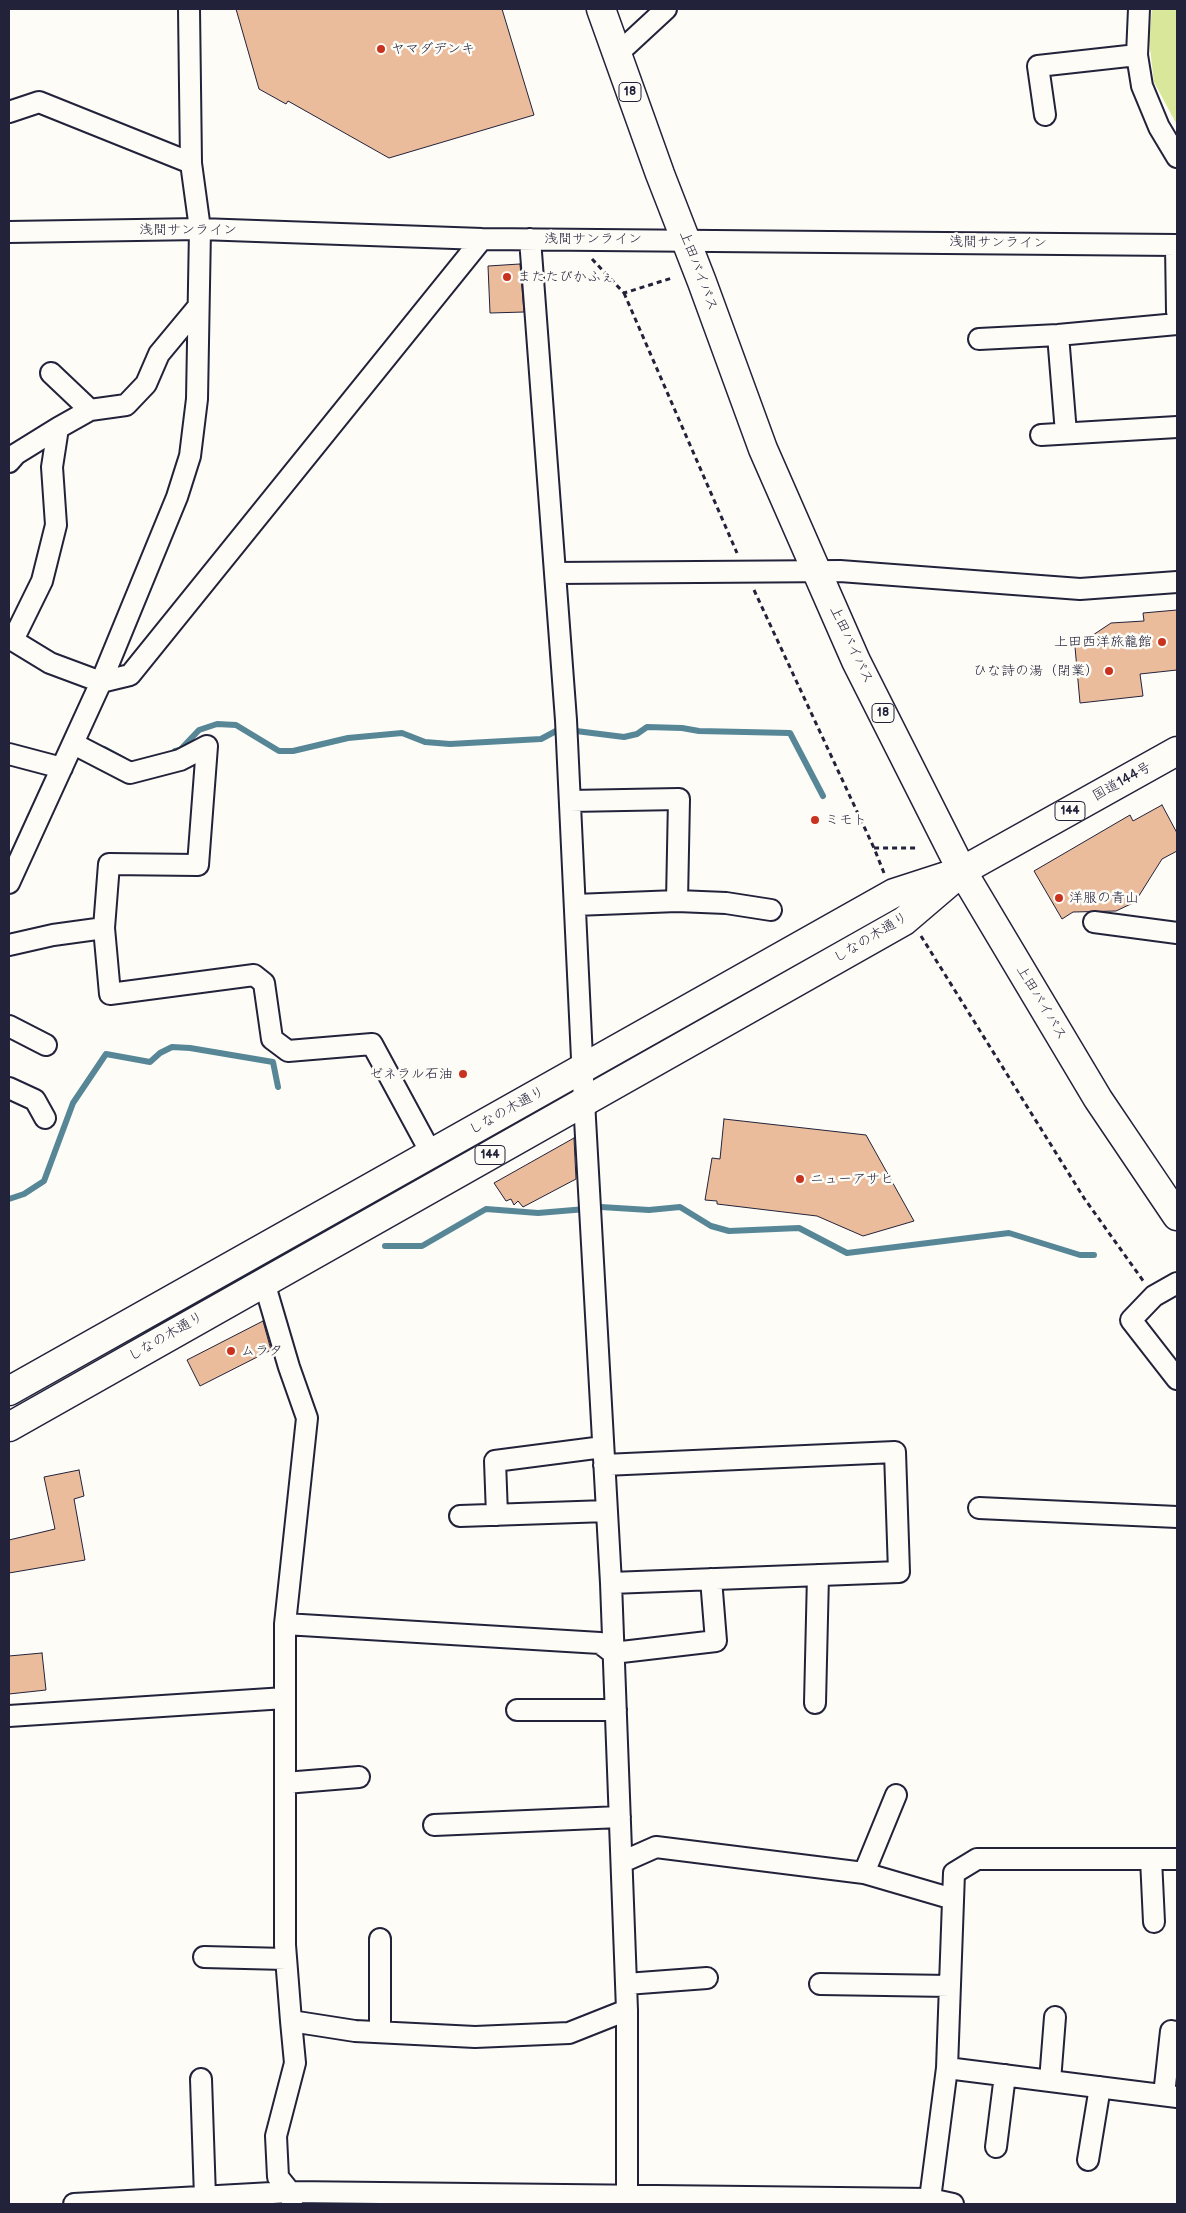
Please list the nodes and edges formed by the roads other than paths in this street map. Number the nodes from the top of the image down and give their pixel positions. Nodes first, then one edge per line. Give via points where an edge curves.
1 (189, 9) edge
2 (601, 9) edge
3 (616, 9) edge
4 (666, 9) edge
5 (1139, 9) edge
6 (626, 46) junction
7 (1137, 54) junction
8 (9, 112) edge
9 (1045, 115) dead end
10 (1177, 157) edge
11 (191, 163) junction
12 (660, 174) junction
13 (200, 228) junction
14 (9, 232) edge
15 (482, 238) junction
16 (530, 239) junction
17 (686, 240) junction
18 (1176, 245) edge
19 (198, 307) junction
20 (1177, 312) edge
21 (1177, 324) edge
22 (1058, 335) junction
23 (978, 339) dead end
24 (51, 373) dead end
25 (90, 410) junction
26 (1177, 427) edge
27 (58, 428) junction
28 (1066, 433) junction
29 (1041, 435) dead end
30 (9, 462) edge
31 (818, 572) junction
32 (555, 573) junction
33 (1177, 582) edge
34 (11, 639) edge
35 (102, 682) junction
36 (74, 744) junction
37 (1177, 751) edge
38 (9, 754) edge
39 (62, 768) junction
40 (570, 801) junction
41 (15, 853) edge
42 (962, 871) junction
43 (9, 883) edge
44 (677, 901) junction
45 (575, 905) junction
46 (771, 910) dead end
47 (1094, 922) dead end
48 (104, 928) junction
49 (1177, 933) edge
50 (9, 944) edge
51 (9, 1026) edge
52 (46, 1046) dead end
53 (582, 1068) junction
54 (9, 1088) edge
55 (584, 1102) junction
56 (45, 1118) dead end
57 (431, 1154) junction
58 (1177, 1216) edge
59 (264, 1282) junction
60 (1177, 1283) edge
61 (1177, 1379) edge
62 (9, 1391) edge
63 (9, 1427) edge
64 (604, 1456) junction
65 (979, 1508) dead end
66 (606, 1511) junction
67 (497, 1515) junction
68 (460, 1516) dead end
69 (1177, 1518) edge
70 (818, 1575) junction
71 (711, 1579) junction
72 (611, 1583) junction
73 (285, 1624) junction
74 (613, 1653) junction
75 (285, 1698) junction
76 (815, 1703) dead end
77 (517, 1710) dead end
78 (616, 1710) junction
79 (9, 1716) edge
80 (359, 1777) dead end
81 (285, 1783) junction
82 (896, 1795) dead end
83 (620, 1816) junction
84 (434, 1825) dead end
85 (1151, 1859) junction
86 (1177, 1859) edge
87 (622, 1862) junction
88 (864, 1873) junction
89 (953, 1898) junction
90 (1154, 1922) dead end
91 (380, 1939) dead end
92 (204, 1957) dead end
93 (286, 1959) junction
94 (707, 1978) dead end
95 (626, 1984) junction
96 (820, 1984) dead end
97 (950, 1986) junction
98 (627, 2010) junction
99 (1054, 2017) dead end
100 (290, 2021) junction
101 (380, 2032) junction
102 (1177, 2032) edge
103 (947, 2068) junction
104 (1006, 2075) junction
105 (201, 2079) dead end
106 (1050, 2081) junction
107 (1100, 2087) junction
108 (1171, 2096) edge
109 (996, 2147) dead end
110 (1088, 2160) dead end
111 (206, 2197) junction
112 (291, 2198) edge
113 (930, 2199) junction
114 (626, 2200) edge
115 (74, 2204) edge
116 (953, 2204) edge

1 - 11 street
2 - 12 highway, 上田バイパス / 18
3 - 6 highway, 上田バイパス / 18
4 - 6 street
5 - 7 street
6 - 12 highway, 上田バイパス / 18
7 - 9 street via 1038,66
7 - 10 street via 1142,86 1159,127
8 - 11 street via 39,102
11 - 13 street
12 - 17 highway, 上田バイパス / 18
13 - 14 street, 浅間サンライン
13 - 15 street, 浅間サンライン
13 - 19 street
15 - 16 street, 浅間サンライン
15 - 35 street via 130,675
16 - 17 street, 浅間サンライン
16 - 32 street
17 - 18 street, 浅間サンライン
17 - 31 highway, 上田バイパス / 18 via 763,449
18 - 20 street
19 - 25 street via 158,354 146,384 126,404
19 - 35 street via 197,399 190,456 177,497
21 - 22 street
22 - 23 street
22 - 28 street
24 - 25 street
25 - 27 street
26 - 28 street
27 - 30 street via 16,454
27 - 34 street via 52,467 56,525 42,582
28 - 29 street
31 - 32 street
31 - 33 street via 1080,588
31 - 42 highway, 上田バイパス / 18 via 856,661
32 - 40 street
34 - 35 street via 50,663
35 - 36 street
36 - 39 street
36 - 48 street via 130,773 180,760 207,746 198,864 109,864
37 - 42 highway, 国道144号 / 144
38 - 39 street
39 - 41 street
40 - 44 street via 679,799
40 - 45 street
41 - 43 street
42 - 53 highway, しなの木通り / 144 via 894,894
42 - 55 highway, しなの木通り / 144 via 904,921
42 - 58 highway, 上田バイパス / 18 via 1098,1099
44 - 45 street
44 - 46 street via 726,903
45 - 53 street
47 - 49 street
48 - 50 street
48 - 57 street via 110,994 254,975 264,983 272,1039 288,1051 372,1044
51 - 52 street
53 - 55 street
53 - 57 highway, しなの木通り / 144
54 - 56 street via 34,1100
55 - 59 highway, しなの木通り / 144
55 - 64 street
57 - 62 highway, しなの木通り / 144
59 - 63 highway, しなの木通り / 144
59 - 73 street via 307,1418
60 - 61 street via 1154,1296 1131,1320
64 - 66 street
64 - 67 street via 495,1461
64 - 70 street via 895,1452 898,1572
65 - 69 street
66 - 67 street
66 - 72 street
67 - 68 street
70 - 71 street
70 - 76 street
71 - 72 street
71 - 74 street via 716,1641
72 - 74 street
73 - 74 street via 600,1643
73 - 75 street
74 - 78 street
75 - 79 street
75 - 81 street
77 - 78 street
78 - 83 street
80 - 81 street
81 - 93 street
82 - 88 street
83 - 84 street
83 - 87 street
85 - 86 street
85 - 89 street via 976,1859 954,1873
85 - 90 street
87 - 88 street via 656,1847
87 - 95 street
88 - 89 street
89 - 97 street
91 - 101 street
92 - 93 street
93 - 100 street
94 - 95 street
95 - 98 street
96 - 97 street
97 - 103 street
98 - 101 street via 569,2033 475,2037
98 - 114 street
99 - 106 street
100 - 101 street
100 - 112 street via 296,2063 276,2136 278,2176
102 - 108 street via 1170,2031
103 - 104 street
103 - 113 street
104 - 106 street
104 - 109 street
105 - 111 street
106 - 107 street
107 - 108 street
107 - 110 street
111 - 112 street
111 - 115 street
112 - 114 street
113 - 114 street
113 - 116 street

